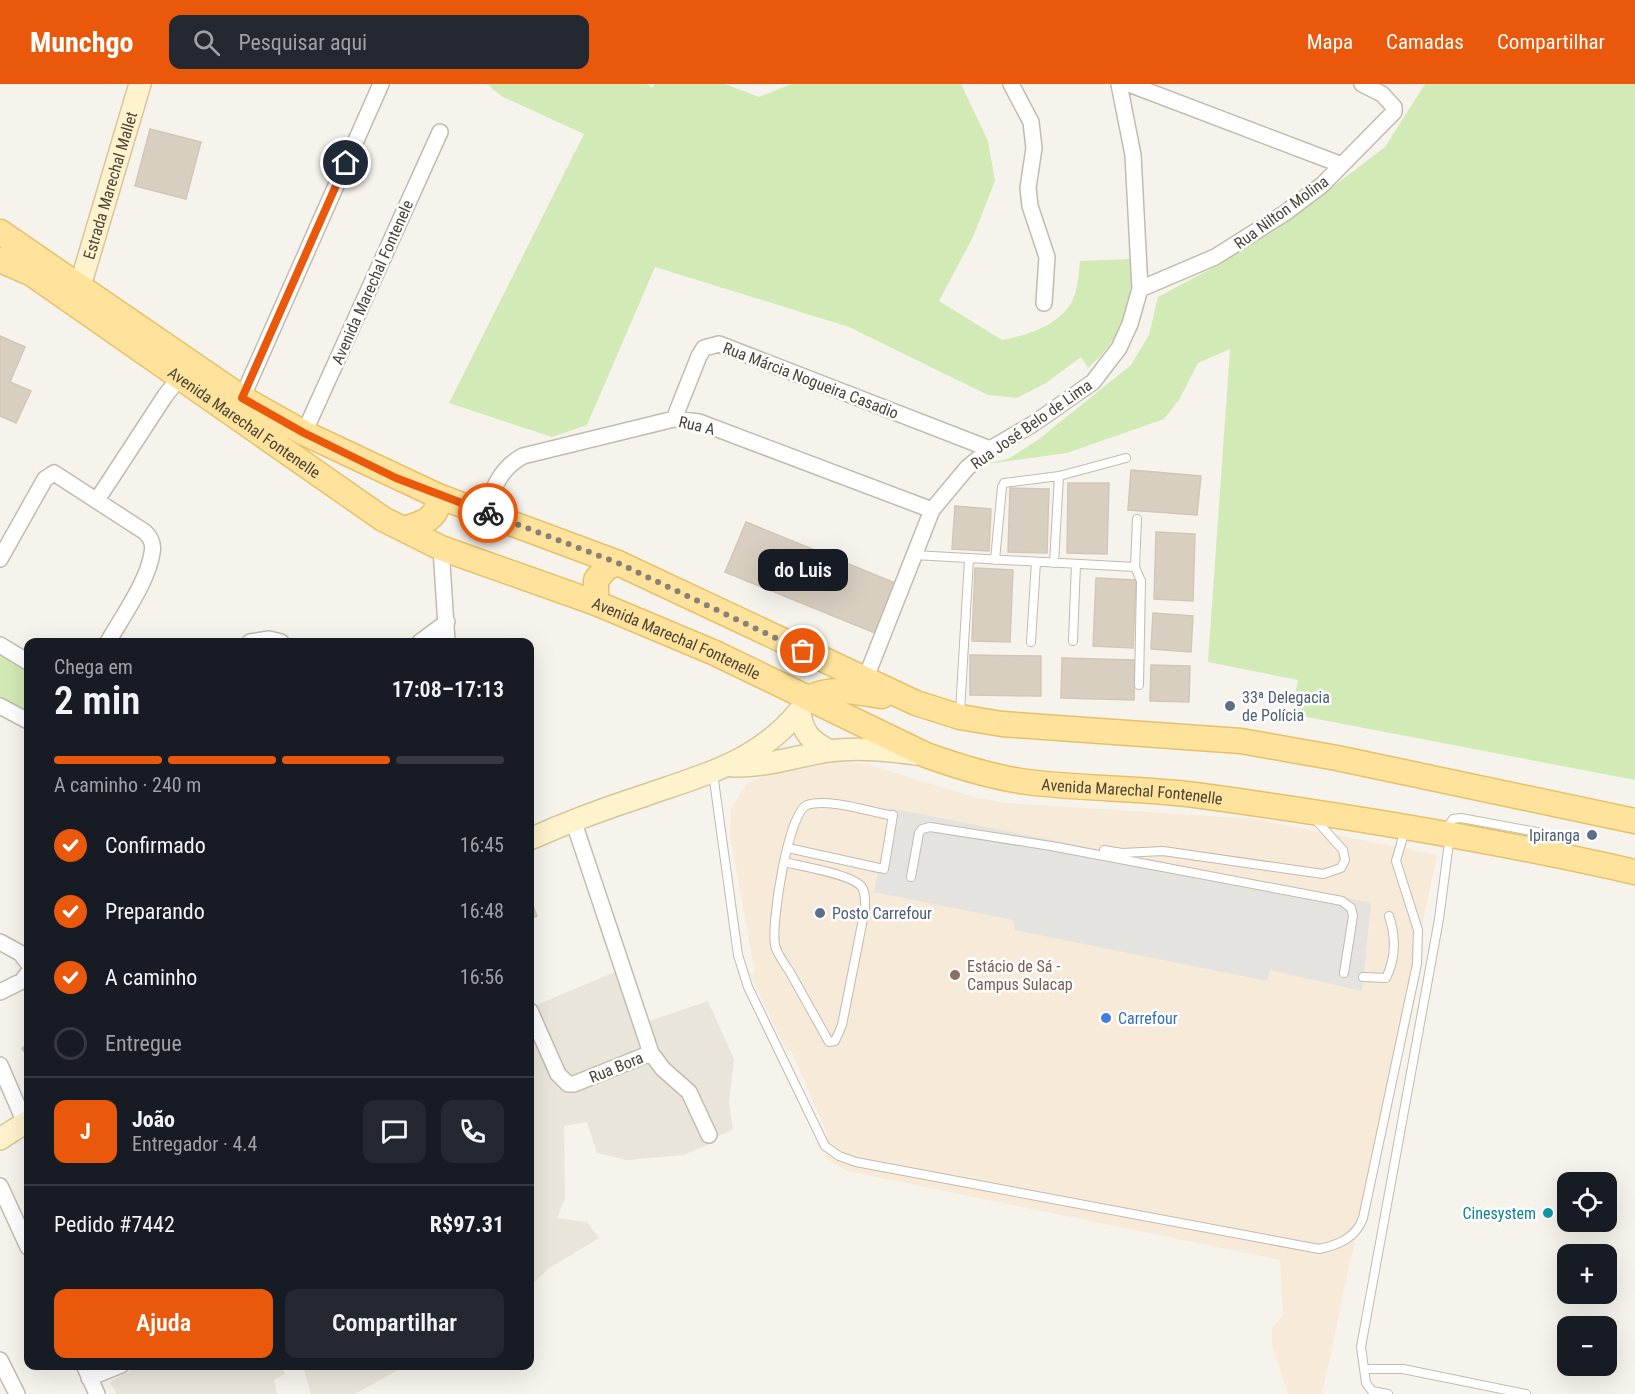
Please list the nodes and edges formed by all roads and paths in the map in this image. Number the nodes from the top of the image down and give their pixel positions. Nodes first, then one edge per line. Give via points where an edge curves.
1 (140, 84) edge
2 (381, 84) edge
3 (1011, 84) edge
4 (1119, 84) edge
5 (1129, 84) edge
6 (1362, 84) edge
7 (440, 132) dead end
8 (1342, 165) junction
9 (0, 232) edge
10 (0, 260) edge
11 (80, 285) junction
12 (1140, 289) junction
13 (1044, 303) dead end
14 (180, 377) junction
15 (242, 398) junction
16 (674, 419) junction
17 (304, 433) junction
18 (990, 449) junction
19 (1126, 458) dead end
20 (1059, 476) junction
21 (438, 496) junction
22 (97, 500) junction
23 (932, 510) junction
24 (484, 512) junction
25 (1137, 519) dead end
26 (404, 529) junction
27 (441, 548) junction
28 (914, 555) junction
29 (0, 559) edge
30 (969, 559) junction
31 (995, 560) junction
32 (1036, 562) junction
33 (618, 563) junction
34 (1054, 563) junction
35 (1076, 564) junction
36 (1135, 567) junction
37 (596, 603) junction
38 (447, 622) junction
39 (110, 638) edge
40 (425, 638) edge
41 (447, 638) edge
42 (1073, 641) dead end
43 (1031, 642) dead end
44 (0, 645) edge
45 (24, 660) edge
46 (865, 680) junction
47 (1139, 685) dead end
48 (916, 703) junction
49 (804, 705) junction
50 (0, 706) edge
51 (960, 717) junction
52 (24, 719) edge
53 (830, 751) junction
54 (926, 755) junction
55 (721, 769) junction
56 (1309, 812) junction
57 (573, 820) junction
58 (1635, 821) edge
59 (1405, 828) junction
60 (1450, 835) junction
61 (534, 837) edge
62 (788, 848) junction
63 (1104, 850) dead end
64 (784, 862) junction
65 (1630, 867) edge
66 (911, 877) dead end
67 (1389, 916) dead end
68 (0, 942) edge
69 (24, 958) edge
70 (1344, 973) dead end
71 (1363, 977) dead end
72 (24, 978) edge
73 (0, 992) edge
74 (534, 1019) edge
75 (651, 1053) junction
76 (0, 1065) edge
77 (24, 1116) edge
78 (24, 1124) edge
79 (709, 1135) dead end
80 (0, 1139) edge
81 (0, 1186) edge
82 (24, 1238) edge
83 (0, 1360) edge
84 (1364, 1369) junction
85 (86, 1371) edge
86 (17, 1394) edge
87 (97, 1394) edge
88 (1388, 1394) edge
89 (1526, 1394) edge

1 - 11 main road, Estrada Marechal Mallet
2 - 15 street
3 - 13 street via 1031,122 1034,148 1028,188 1047,257
4 - 12 street, Rua José Belo de Lima via 1133,155
5 - 8 street
6 - 8 street, Rua Nilton Molina via 1388,98 1394,112
7 - 17 street, Avenida Marechal Fontenele
8 - 12 street, Rua Nilton Molina via 1285,213 1215,257
9 - 11 main road, Avenida Marechal Fontenelle
10 - 14 main road, Avenida Marechal Fontenelle via 32,274
11 - 15 main road, Avenida Marechal Fontenelle
12 - 18 street, Rua José Belo de Lima via 1119,348 1093,382
14 - 22 street
14 - 26 main road, Avenida Marechal Fontenelle via 294,459
15 - 17 main road, Avenida Marechal Fontenelle
16 - 18 street, Rua Márcia Nogueira Casadio via 699,356 704,348 719,344
16 - 23 street, Rua A via 699,422
16 - 24 street, Rua A via 517,459 498,478
17 - 21 main road, Avenida Marechal Fontenelle
18 - 23 street, Rua José Belo de Lima via 967,468
19 - 20 lane
20 - 31 lane via 1004,483
20 - 34 lane
21 - 24 main road, Avenida Marechal Fontenelle
21 - 26 main road via 439,506 430,520
22 - 29 street via 58,474 48,475
22 - 39 street via 145,532 153,552
23 - 28 street, Rua José Belo de Lima
24 - 33 main road, Avenida Marechal Fontenelle
25 - 36 lane
26 - 27 main road, Avenida Marechal Fontenelle
27 - 37 main road, Avenida Marechal Fontenelle
27 - 38 street
28 - 30 lane
28 - 46 street, Rua José Belo de Lima
30 - 31 lane
30 - 51 lane
31 - 32 lane
32 - 34 lane
32 - 43 lane
33 - 37 main road via 606,568 596,580
33 - 46 main road, Avenida Marechal Fontenelle
34 - 35 lane
35 - 36 lane
35 - 42 lane
36 - 47 lane via 1140,581
37 - 49 main road, Avenida Marechal Fontenelle via 715,653
38 - 40 street
38 - 41 street
44 - 45 street
46 - 48 main road, Avenida Marechal Fontenelle
48 - 49 main road via 843,692 823,693
48 - 51 main road, Avenida Marechal Fontenelle
49 - 53 main road via 802,729
49 - 54 main road, Avenida Marechal Fontenelle
49 - 55 main road via 773,739
50 - 52 street
51 - 58 main road, Avenida Marechal Fontenelle via 1055,730 1241,741
53 - 54 main road via 890,750
53 - 55 main road
54 - 56 main road, Avenida Marechal Fontenelle via 962,768 1027,782 1193,795
55 - 57 main road
55 - 59 lane via 738,955 748,987 825,1146 856,1162 1319,1249 1350,1237 1363,1218 1417,964 1418,930 1395,861
56 - 59 main road, Avenida Marechal Fontenelle
56 - 63 lane via 1343,850 1346,860 1341,868 1323,874 1163,851
57 - 61 main road
57 - 75 street
59 - 60 main road, Avenida Marechal Fontenelle
60 - 65 main road, Avenida Marechal Fontenelle
60 - 84 lane via 1439,919 1360,1347
62 - 62 lane via 800,809 809,804 891,815 881,868
62 - 64 lane
64 - 64 lane via 775,947 829,1042 835,1041 842,1025 865,894 850,879
66 - 70 lane via 919,834 930,827 1052,846 1342,902 1351,908 1353,916
67 - 71 lane via 1395,934 1390,971 1386,978
68 - 69 street
72 - 73 street
74 - 75 street, Rua Bora via 558,1074 568,1084
75 - 79 street via 689,1092
76 - 77 street
78 - 80 main road
81 - 82 street
83 - 86 street
84 - 88 lane via 1372,1391
84 - 89 lane via 1403,1369
85 - 87 street

